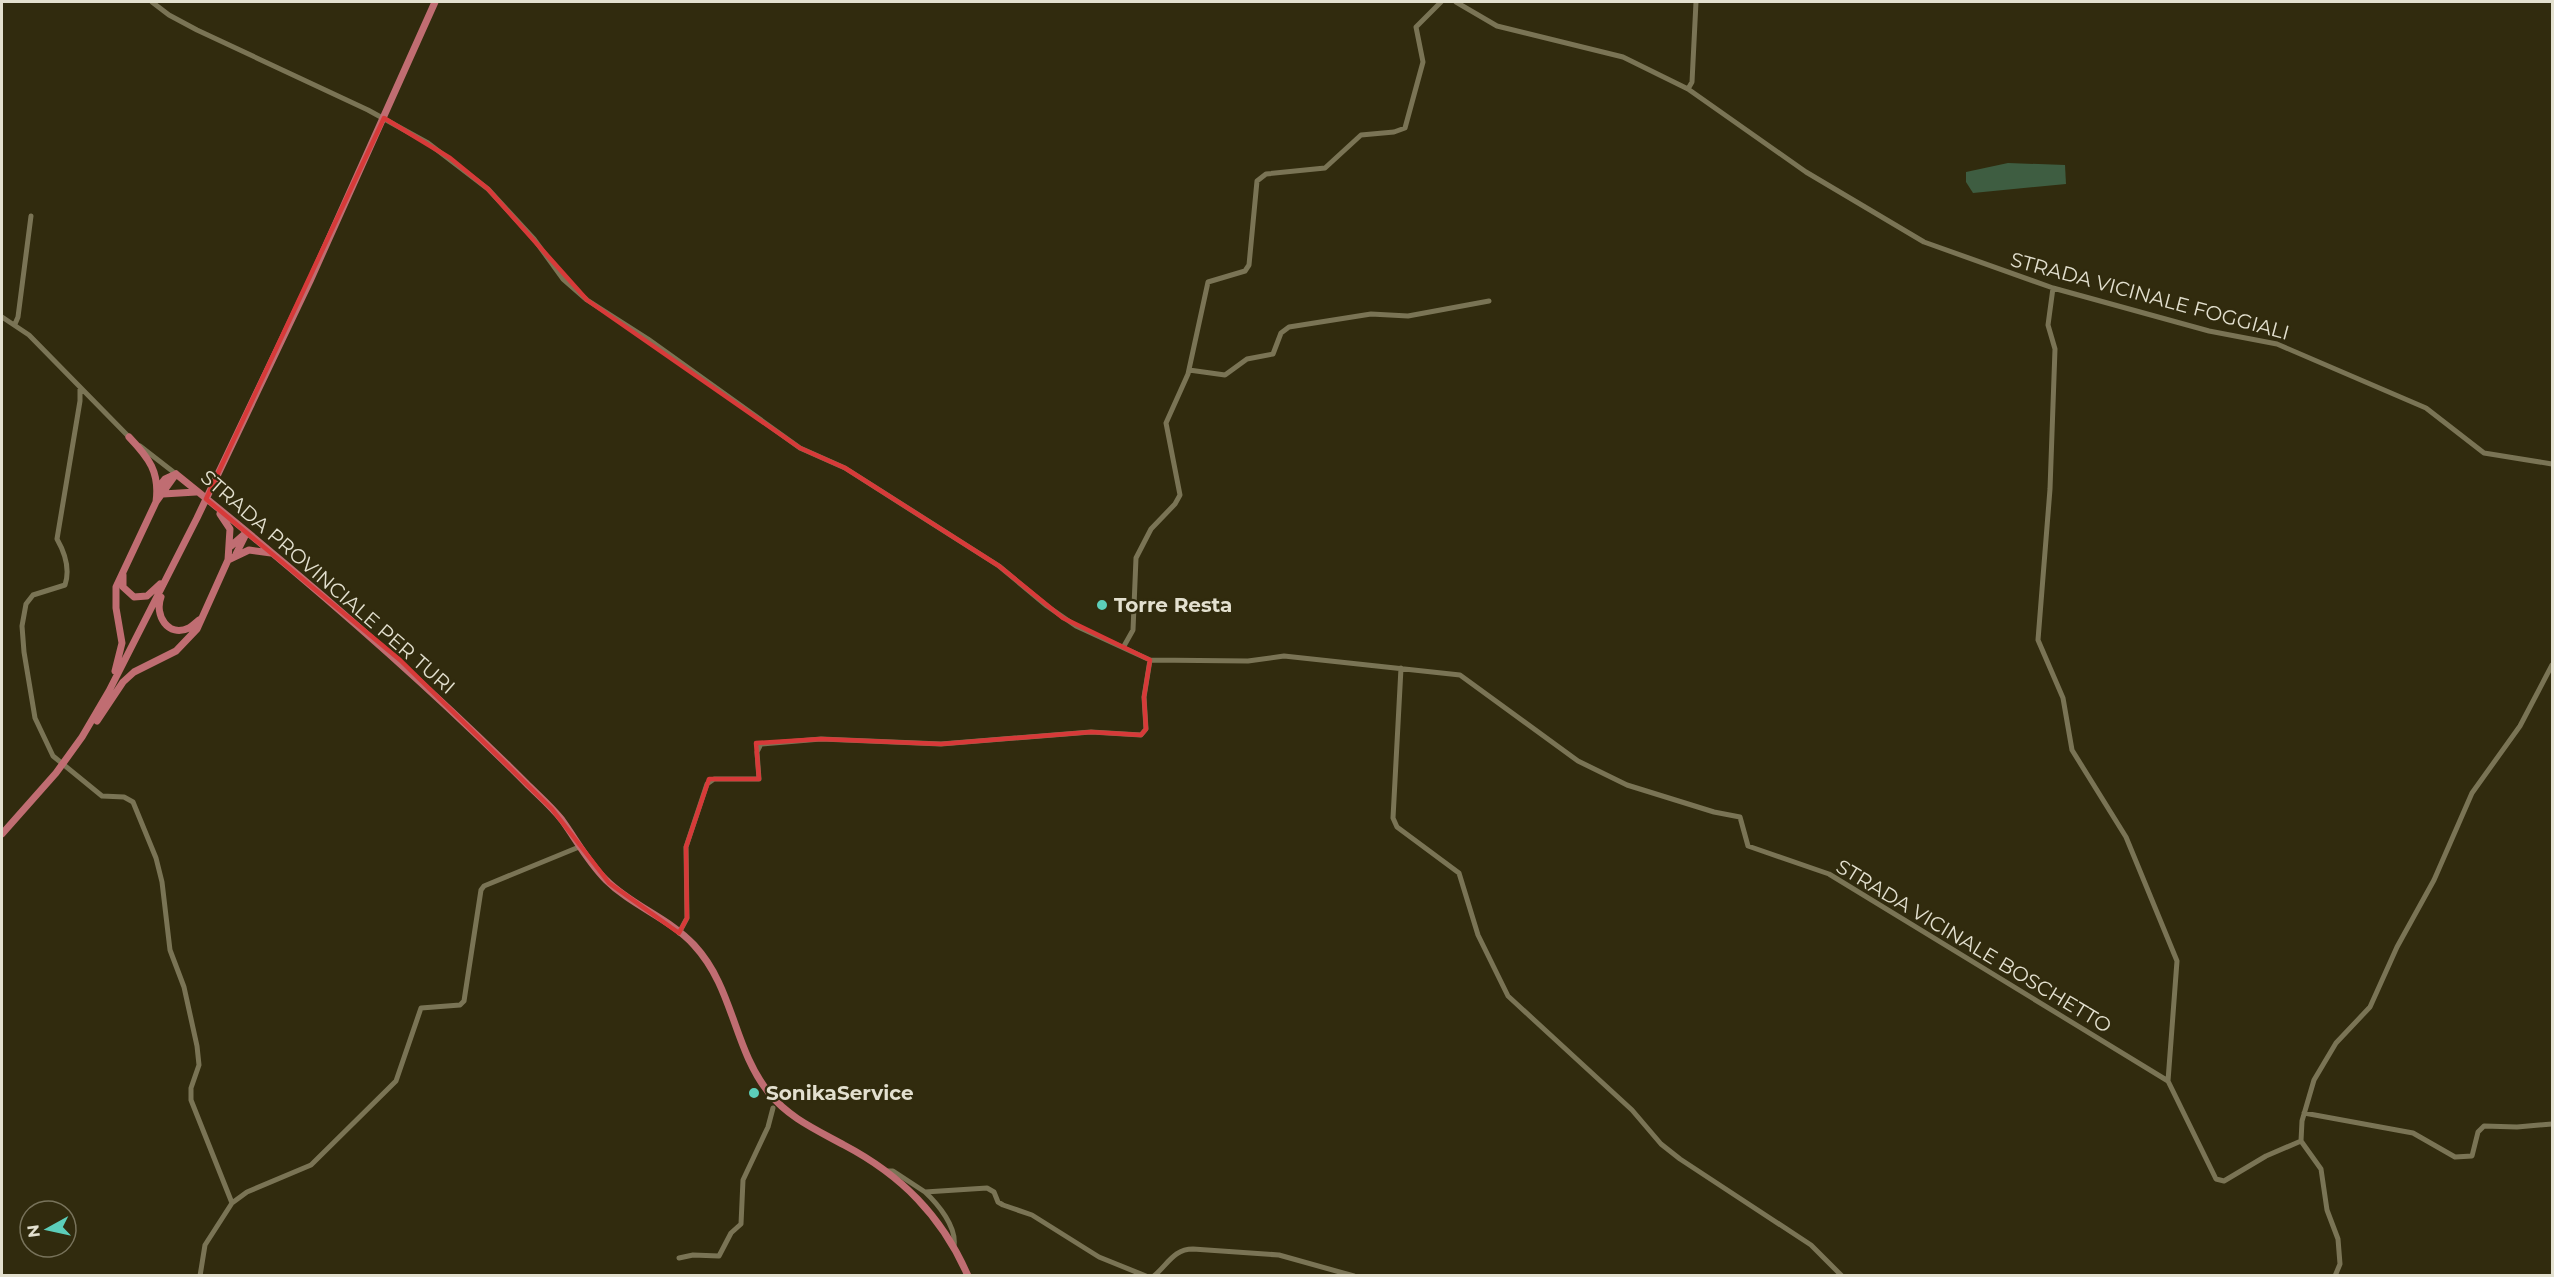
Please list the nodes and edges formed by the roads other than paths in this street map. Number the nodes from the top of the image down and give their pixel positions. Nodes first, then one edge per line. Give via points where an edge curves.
1 (152, 2) edge
2 (435, 2) edge
3 (1441, 2) edge
4 (1456, 2) edge
5 (1696, 2) edge
6 (1688, 89) junction
7 (31, 216) dead end
8 (2053, 288) junction
9 (1489, 302) dead end
10 (2, 317) edge
11 (15, 324) junction
12 (1189, 370) junction
13 (80, 389) junction
14 (129, 437) junction
15 (2553, 464) edge
16 (176, 474) junction
17 (160, 491) junction
18 (201, 495) junction
19 (247, 532) junction
20 (231, 546) junction
21 (236, 554) junction
22 (277, 555) junction
23 (176, 560) junction
24 (228, 560) junction
25 (124, 570) junction
26 (203, 617) junction
27 (1124, 646) junction
28 (1150, 660) junction
29 (2553, 665) edge
30 (1401, 668) junction
31 (109, 691) junction
32 (82, 737) junction
33 (2, 834) edge
34 (579, 847) junction
35 (679, 933) junction
36 (2168, 1081) junction
37 (773, 1108) dead end
38 (2304, 1113) junction
39 (2553, 1124) edge
40 (2301, 1141) junction
41 (888, 1171) junction
42 (925, 1192) junction
43 (232, 1203) junction
44 (954, 1246) junction
45 (679, 1258) dead end
46 (200, 1275) edge
47 (968, 1275) edge
48 (1146, 1275) edge
49 (1154, 1275) edge
50 (1354, 1275) edge
51 (1842, 1275) edge
52 (2335, 1275) edge

1 - 27 street, STRADA VICINALE BOSCHETTO via 197,30 411,132 488,189 516,217 573,289 800,448 845,468 991,560 1063,618
2 - 23 main road
3 - 12 street via 1416,27 1423,62 1405,128 1361,135 1325,168 1259,178 1249,265 1245,271 1208,282
4 - 6 street, STRADA VICINALE FOGGIALI via 1497,26 1623,57
5 - 6 street via 1692,82
6 - 8 street, STRADA VICINALE FOGGIALI via 1806,172 1924,242
7 - 11 street
8 - 15 street, STRADA VICINALE FOGGIALI via 2209,331 2277,344 2426,408 2484,453
8 - 36 street via 2049,325 2055,349 2050,489 2038,640 2063,698 2072,750 2126,837 2177,961
9 - 12 street via 1408,316 1371,314 1289,327 1281,333 1273,354 1247,359 1228,374
10 - 11 street, STRADA PROVINCIALE PER TURI
11 - 13 street, STRADA PROVINCIALE PER TURI
12 - 27 street via 1166,423 1180,495 1151,529 1136,558 1133,630
13 - 14 street, STRADA PROVINCIALE PER TURI
13 - 43 street via 57,539 68,577 65,585 33,595 26,604 22,626 35,718 53,756 102,796 124,797 133,802 156,858 168,940 184,987 200,1065 191,1100
14 - 16 street, STRADA PROVINCIALE PER TURI
14 - 17 main road via 150,459
16 - 17 main road
16 - 18 main road, STRADA PROVINCIALE PER TURI
17 - 18 main road via 189,490
17 - 25 main road
18 - 19 main road, STRADA PROVINCIALE PER TURI
18 - 20 main road via 228,522
19 - 20 main road
19 - 21 main road
19 - 22 main road, STRADA PROVINCIALE PER TURI
20 - 24 main road
21 - 22 main road via 258,550
21 - 24 main road
22 - 34 main road, STRADA PROVINCIALE PER TURI via 400,660 552,809
23 - 25 main road via 151,594 142,597 134,597 123,587
23 - 26 main road via 159,603 162,621 182,630
23 - 31 main road
24 - 26 main road
25 - 31 main road via 115,596 122,643
26 - 32 main road via 189,640 176,651 140,668 123,682
27 - 28 street, STRADA VICINALE BOSCHETTO
28 - 30 street, STRADA VICINALE BOSCHETTO via 1248,661 1284,656
28 - 35 street via 1144,697 1146,729 1141,735 1091,732 941,744 831,739 761,744 757,752 759,779 714,779 707,784 686,847 687,918
29 - 38 street via 2520,726 2472,793 2434,880 2370,1006 2336,1043 2314,1080
30 - 36 street, STRADA VICINALE BOSCHETTO via 1460,675 1578,761 1628,785 1740,817 1748,846 1829,874
30 - 51 street via 1393,818 1397,827 1459,873 1478,936 1508,996 1632,1110 1661,1144 1811,1245
31 - 32 main road
32 - 33 main road
34 - 35 main road, STRADA PROVINCIALE PER TURI via 590,864 631,902
34 - 43 street via 483,886 464,1002 421,1008 396,1081 311,1166 247,1192
35 - 41 main road, STRADA PROVINCIALE PER TURI via 695,946 719,981 744,1053 769,1093 804,1124
36 - 40 street via 2216,1179 2224,1181
37 - 45 street via 743,1180 741,1224 718,1256
38 - 39 street via 2413,1133 2446,1153 2463,1158 2472,1156 2484,1126
38 - 40 street
40 - 52 street via 2322,1169 2326,1210 2338,1239 2340,1264
41 - 42 street
41 - 44 main road, STRADA PROVINCIALE PER TURI via 926,1205
42 - 44 street via 945,1217 955,1239
42 - 48 street via 987,1188 994,1191 998,1203 1032,1215 1098,1257
43 - 46 street via 205,1245
44 - 47 main road, STRADA PROVINCIALE PER TURI
49 - 50 street via 1183,1249 1193,1249 1279,1255

